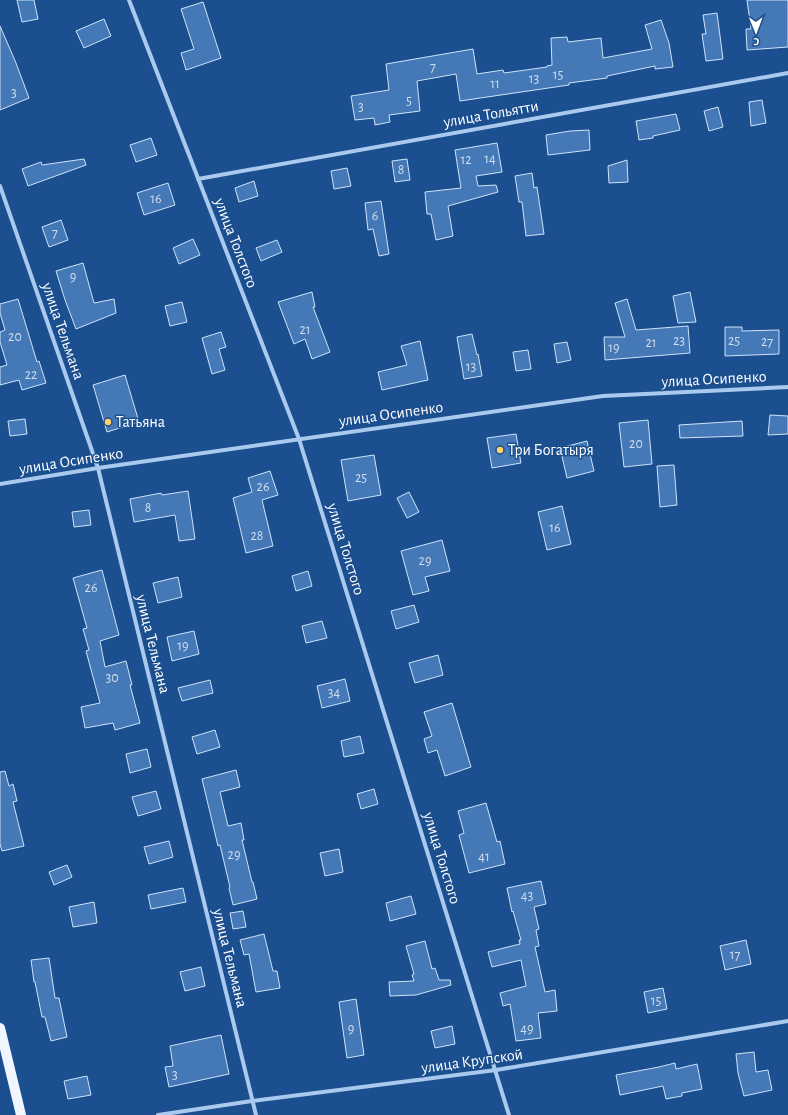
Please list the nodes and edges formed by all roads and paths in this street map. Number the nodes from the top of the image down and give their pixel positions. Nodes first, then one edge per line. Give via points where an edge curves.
1 (129, 0) edge
2 (788, 73) edge
3 (198, 179) junction
4 (0, 186) edge
5 (788, 387) edge
6 (299, 439) junction
7 (98, 468) junction
8 (0, 484) edge
9 (788, 1021) edge
10 (0, 1028) edge
11 (496, 1070) junction
12 (252, 1101) junction
13 (21, 1115) edge
14 (158, 1115) edge
15 (256, 1115) edge
16 (509, 1115) edge

1 - 3 street, улица Толстого
2 - 3 street, улица Тольятти
3 - 6 street, улица Толстого
4 - 7 street, улица Тельмана
5 - 6 street, улица Осипенко via 602,396
6 - 7 street, улица Осипенко
6 - 11 street, улица Толстого
7 - 8 street, улица Осипенко
7 - 12 street, улица Тельмана
9 - 11 street, улица Крупской
10 - 13 main road
11 - 12 street, улица Крупской
11 - 16 street, улица Толстого
12 - 14 street, улица Крупской
12 - 15 street, улица Тельмана

